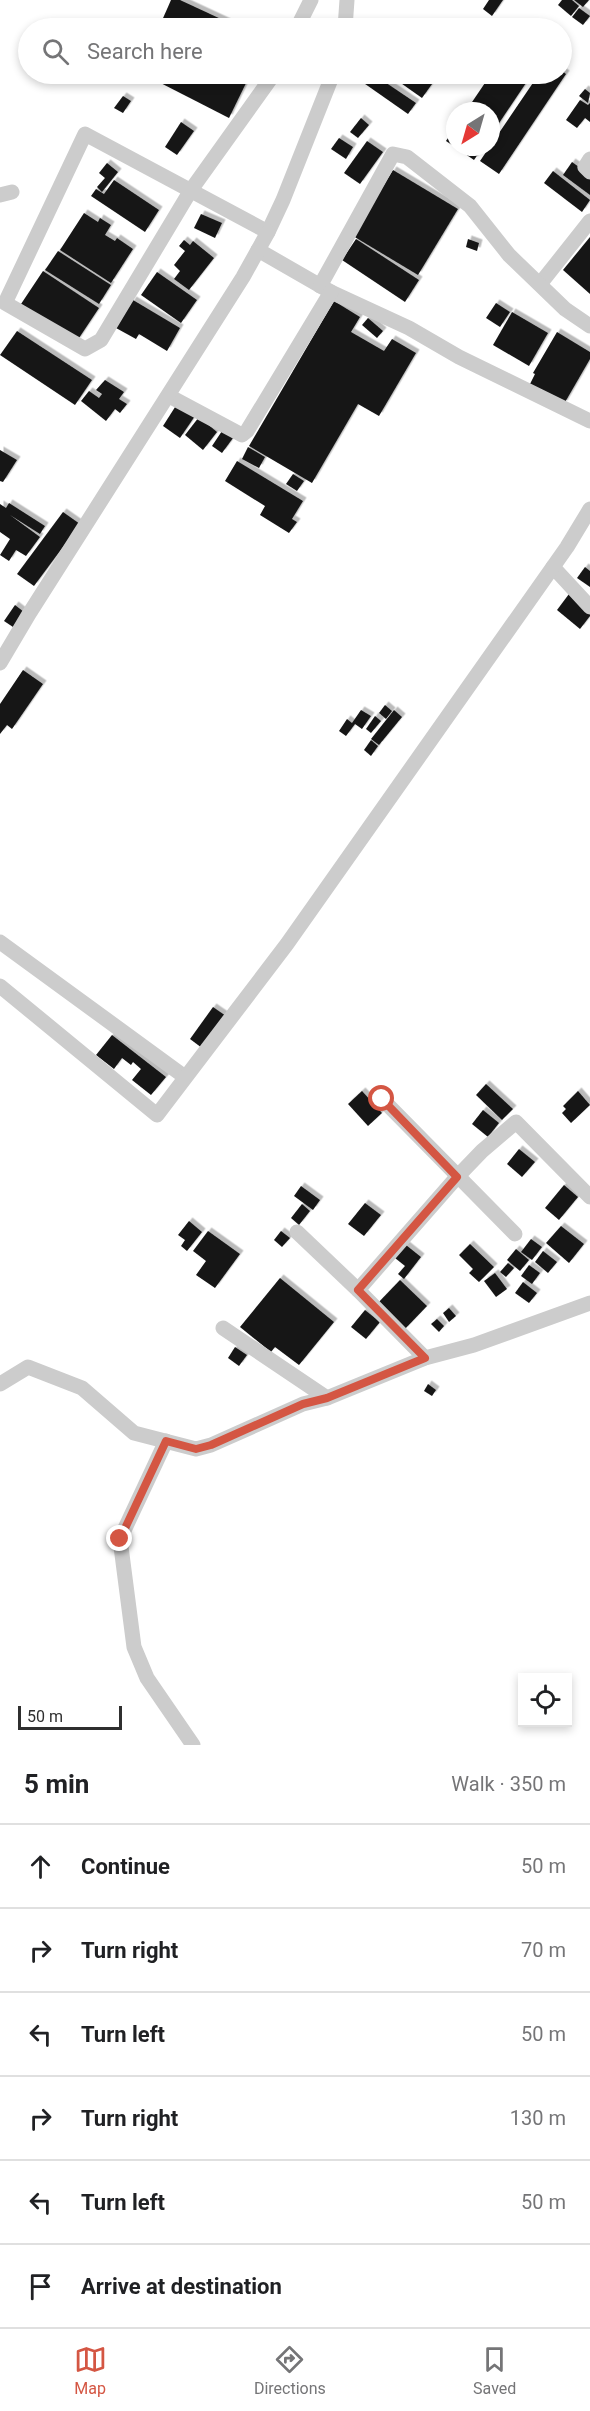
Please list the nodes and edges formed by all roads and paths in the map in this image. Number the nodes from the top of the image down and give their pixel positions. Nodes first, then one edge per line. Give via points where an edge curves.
1 (311, 0) edge
2 (347, 0) edge
3 (302, 18) edge
4 (346, 18) edge
5 (267, 84) edge
6 (329, 84) edge
7 (590, 159) edge
8 (590, 172) edge
9 (191, 190) junction
10 (590, 221) edge
11 (268, 232) junction
12 (258, 250) junction
13 (540, 284) junction
14 (325, 289) junction
15 (590, 326) edge
16 (169, 396) junction
17 (590, 421) edge
18 (590, 509) edge
19 (552, 567) junction
20 (590, 607) edge
21 (0, 663) edge
22 (2, 949) edge
23 (0, 986) edge
24 (185, 1077) junction
25 (382, 1099) dead end
26 (457, 1177) junction
27 (590, 1197) edge
28 (297, 1232) dead end
29 (515, 1234) dead end
30 (358, 1290) junction
31 (590, 1303) edge
32 (223, 1328) dead end
33 (425, 1358) junction
34 (0, 1384) edge
35 (327, 1398) junction
36 (166, 1441) junction
37 (193, 1745) edge

1 - 3 street
2 - 4 street
5 - 9 street
6 - 11 street
7 - 8 street via 585,167
9 - 9 street via 85,134 5,303 85,349 101,340
9 - 11 street
10 - 13 street
11 - 12 street
12 - 14 street
12 - 16 street
13 - 14 street via 509,255 470,206 407,157 393,154
13 - 15 street via 565,309
14 - 16 street via 242,435
14 - 17 street
16 - 21 street
18 - 19 street
19 - 20 street
19 - 24 street via 287,944
22 - 24 street
23 - 24 street via 157,1115
25 - 26 street
26 - 27 street via 516,1122
26 - 29 street
26 - 30 street
28 - 30 street
30 - 33 street
31 - 33 street via 474,1345
32 - 35 street
33 - 35 street
34 - 36 street via 28,1367 82,1388 134,1433
35 - 36 street via 303,1404 211,1445 196,1449
36 - 37 street via 120,1539 134,1647 147,1678

